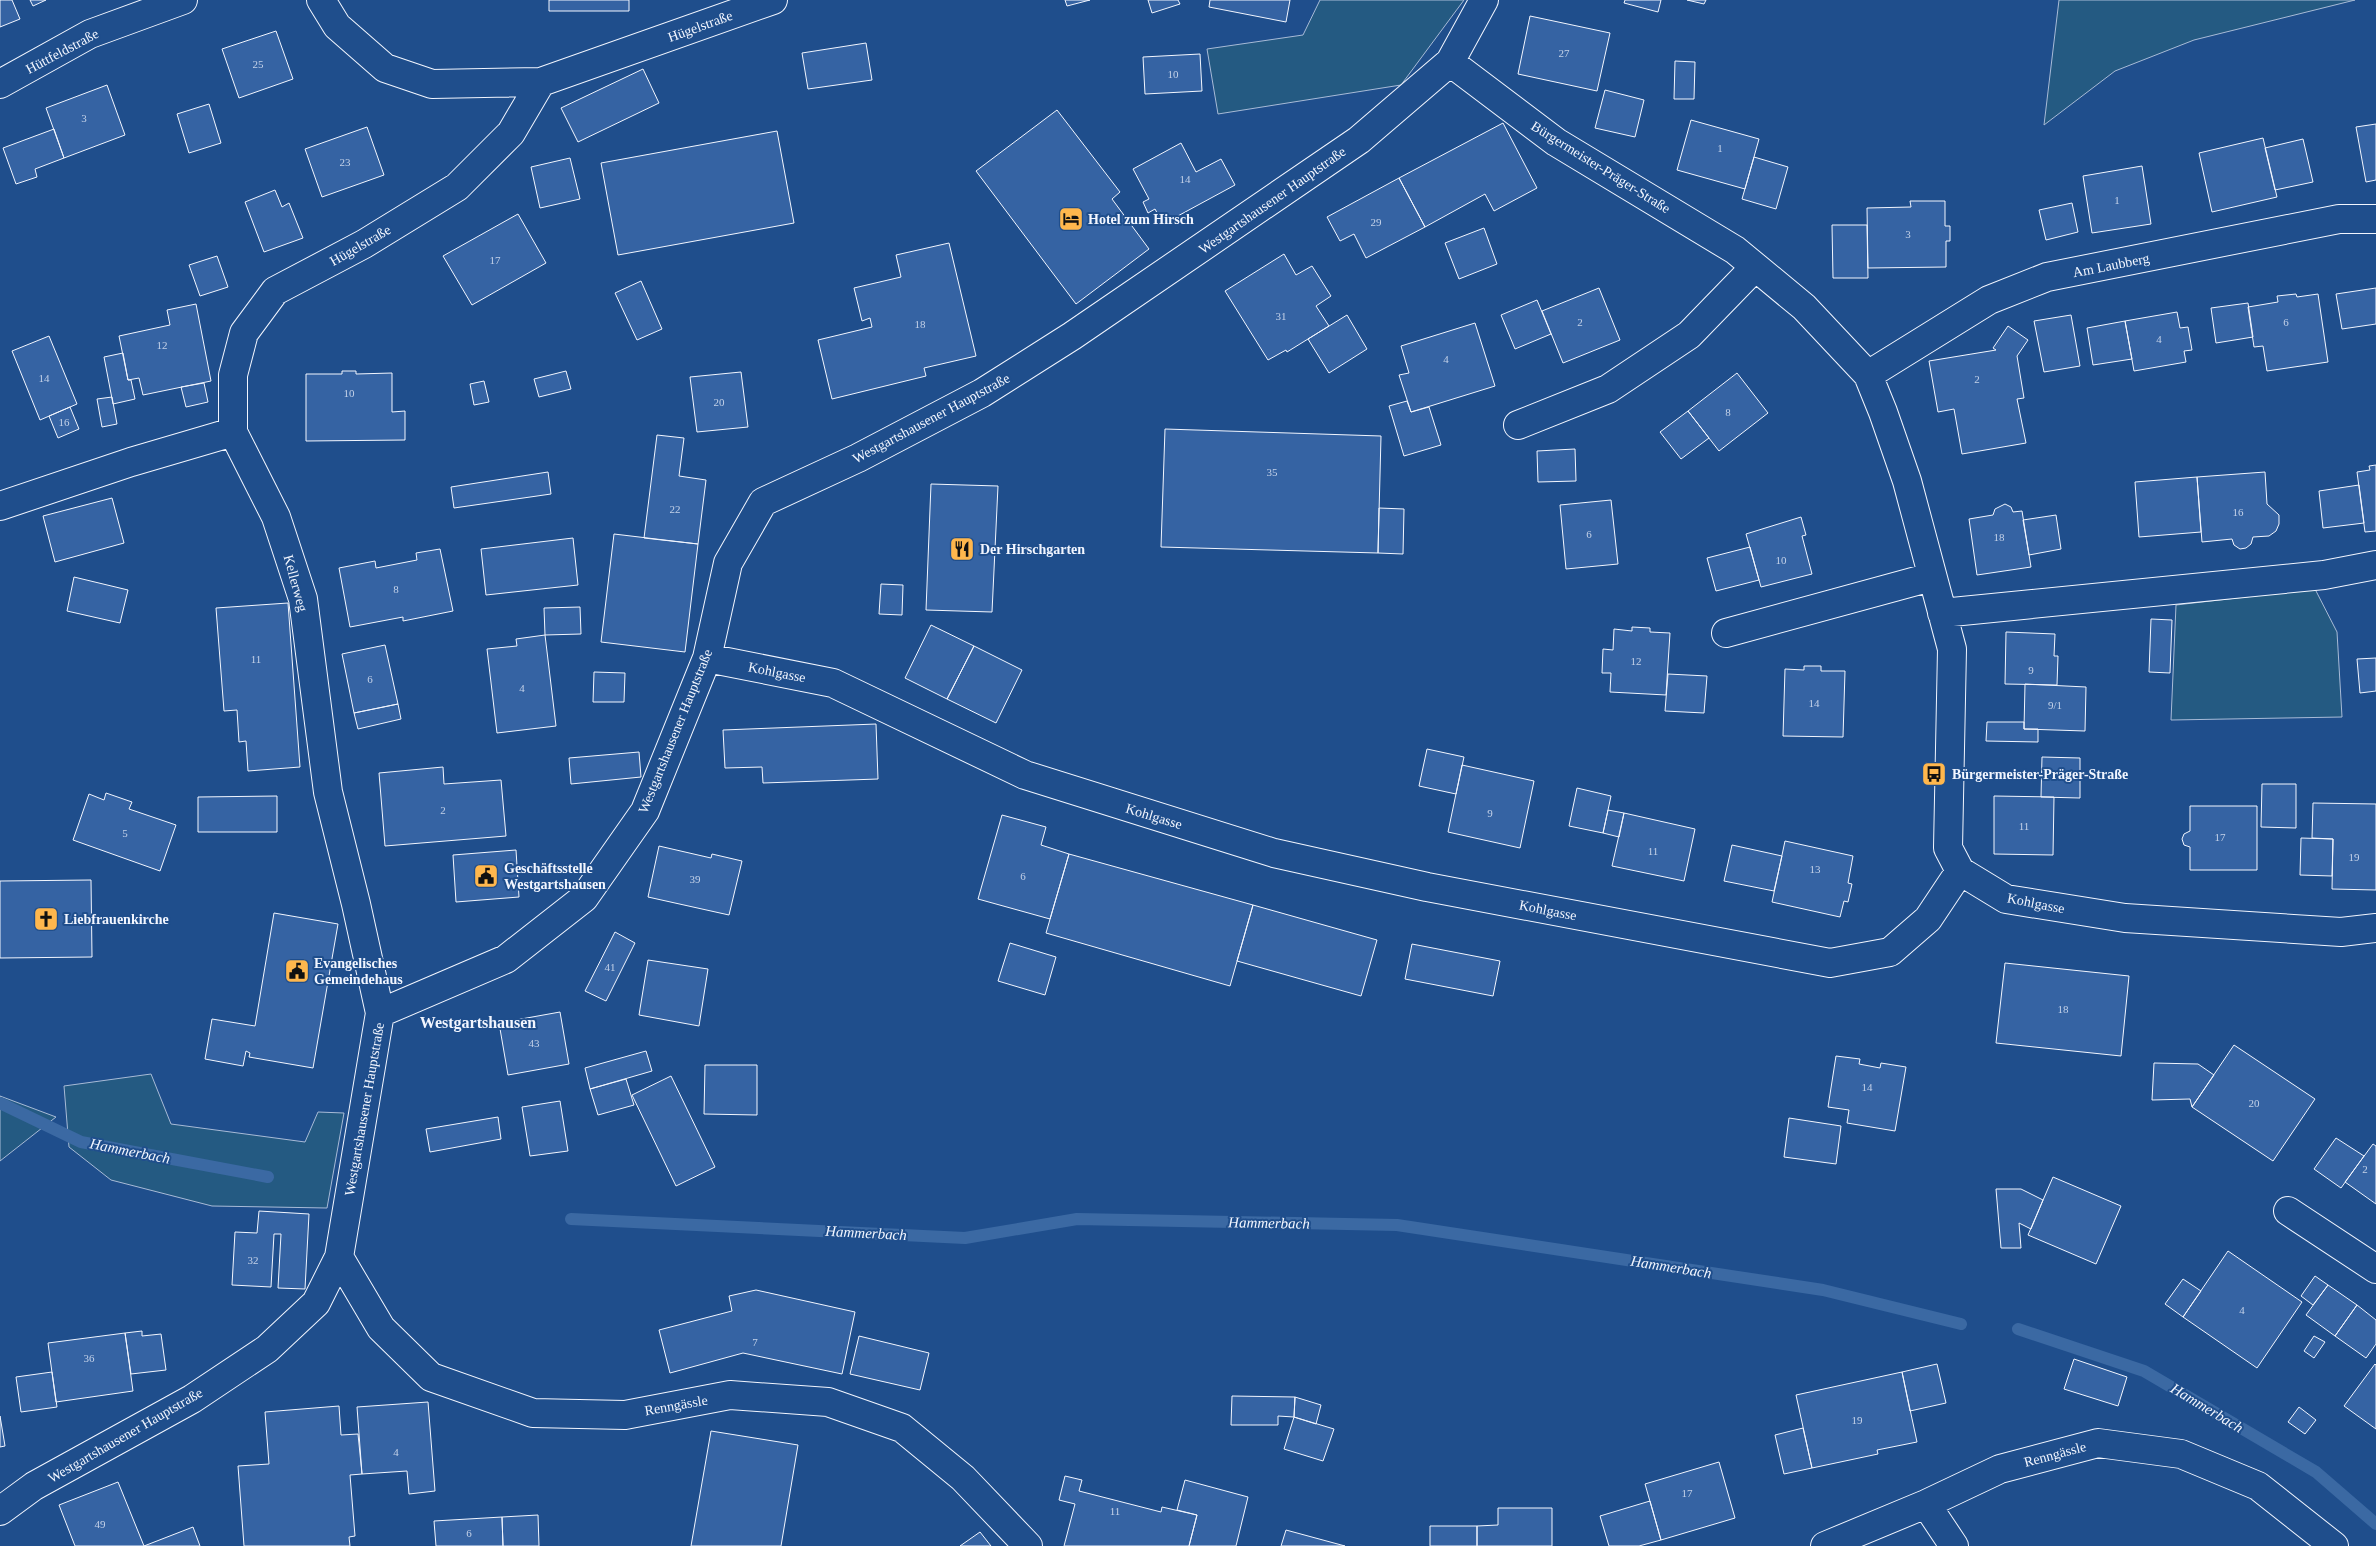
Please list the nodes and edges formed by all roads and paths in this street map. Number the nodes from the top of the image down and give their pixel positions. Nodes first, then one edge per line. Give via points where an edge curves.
1 (183, 0) edge
2 (321, 0) edge
3 (773, 0) edge
4 (1484, 0) edge
5 (1450, 62) junction
6 (541, 82) junction
7 (0, 84) edge
8 (2376, 219) edge
9 (1755, 266) junction
10 (1868, 375) junction
11 (1518, 425) dead end
12 (234, 432) junction
13 (0, 506) edge
14 (2376, 565) edge
15 (1931, 577) junction
16 (1942, 613) junction
17 (1726, 633) dead end
18 (707, 658) junction
19 (1960, 871) junction
20 (2376, 928) edge
21 (380, 1013) junction
22 (2288, 1211) dead end
23 (339, 1256) junction
24 (2376, 1269) edge
25 (1926, 1504) junction
26 (0, 1511) edge
27 (1028, 1546) edge
28 (1825, 1546) edge
29 (1954, 1546) edge
30 (2334, 1546) edge

1 - 7 street, Hüttfeldstraße via 90,34
2 - 6 street, Hügelstraße via 337,26 384,68 432,84
3 - 6 street, Hügelstraße
4 - 5 street, Westgartshausener Hauptstraße
5 - 9 street, Bürgermeister-Präger-Straße via 1556,142 1735,250
5 - 18 street, Westgartshausener Hauptstraße via 1359,140 1072,336 982,393 858,458 763,502 728,563
6 - 12 street, Hügelstraße via 511,132 457,187 364,244 275,291 244,333 233,375
8 - 10 street, Am Laubberg via 2339,219 2047,277 1989,300
9 - 10 street, Bürgermeister-Präger-Straße via 1804,307
9 - 11 street via 1689,335 1608,389
10 - 15 street, Bürgermeister-Präger-Straße via 1907,480
12 - 13 street via 130,462
12 - 21 street, Kellerweg via 276,517 303,599 328,792
14 - 16 street via 2324,575
15 - 16 street, Bürgermeister-Präger-Straße
15 - 17 street
16 - 19 street, Bürgermeister-Präger-Straße via 1952,649 1948,848
18 - 19 street, Kohlgasse via 833,683 1025,776 1274,853 1427,887 1830,963 1890,952 1928,919
18 - 21 street, Westgartshausener Hauptstraße via 645,811 584,898 506,959
19 - 20 street, Kohlgasse via 2006,899 2125,918 2341,932
21 - 23 street, Westgartshausener Hauptstraße
22 - 24 street
23 - 26 street, Westgartshausener Hauptstraße via 316,1303 267,1349 171,1412 34,1486
23 - 27 street, Renngässle via 381,1328 431,1377 533,1414 625,1414 730,1396 828,1402 902,1428 963,1478
25 - 28 street, Renngässle
25 - 29 street
25 - 30 street, Renngässle via 2000,1469 2098,1443 2181,1454 2258,1486

